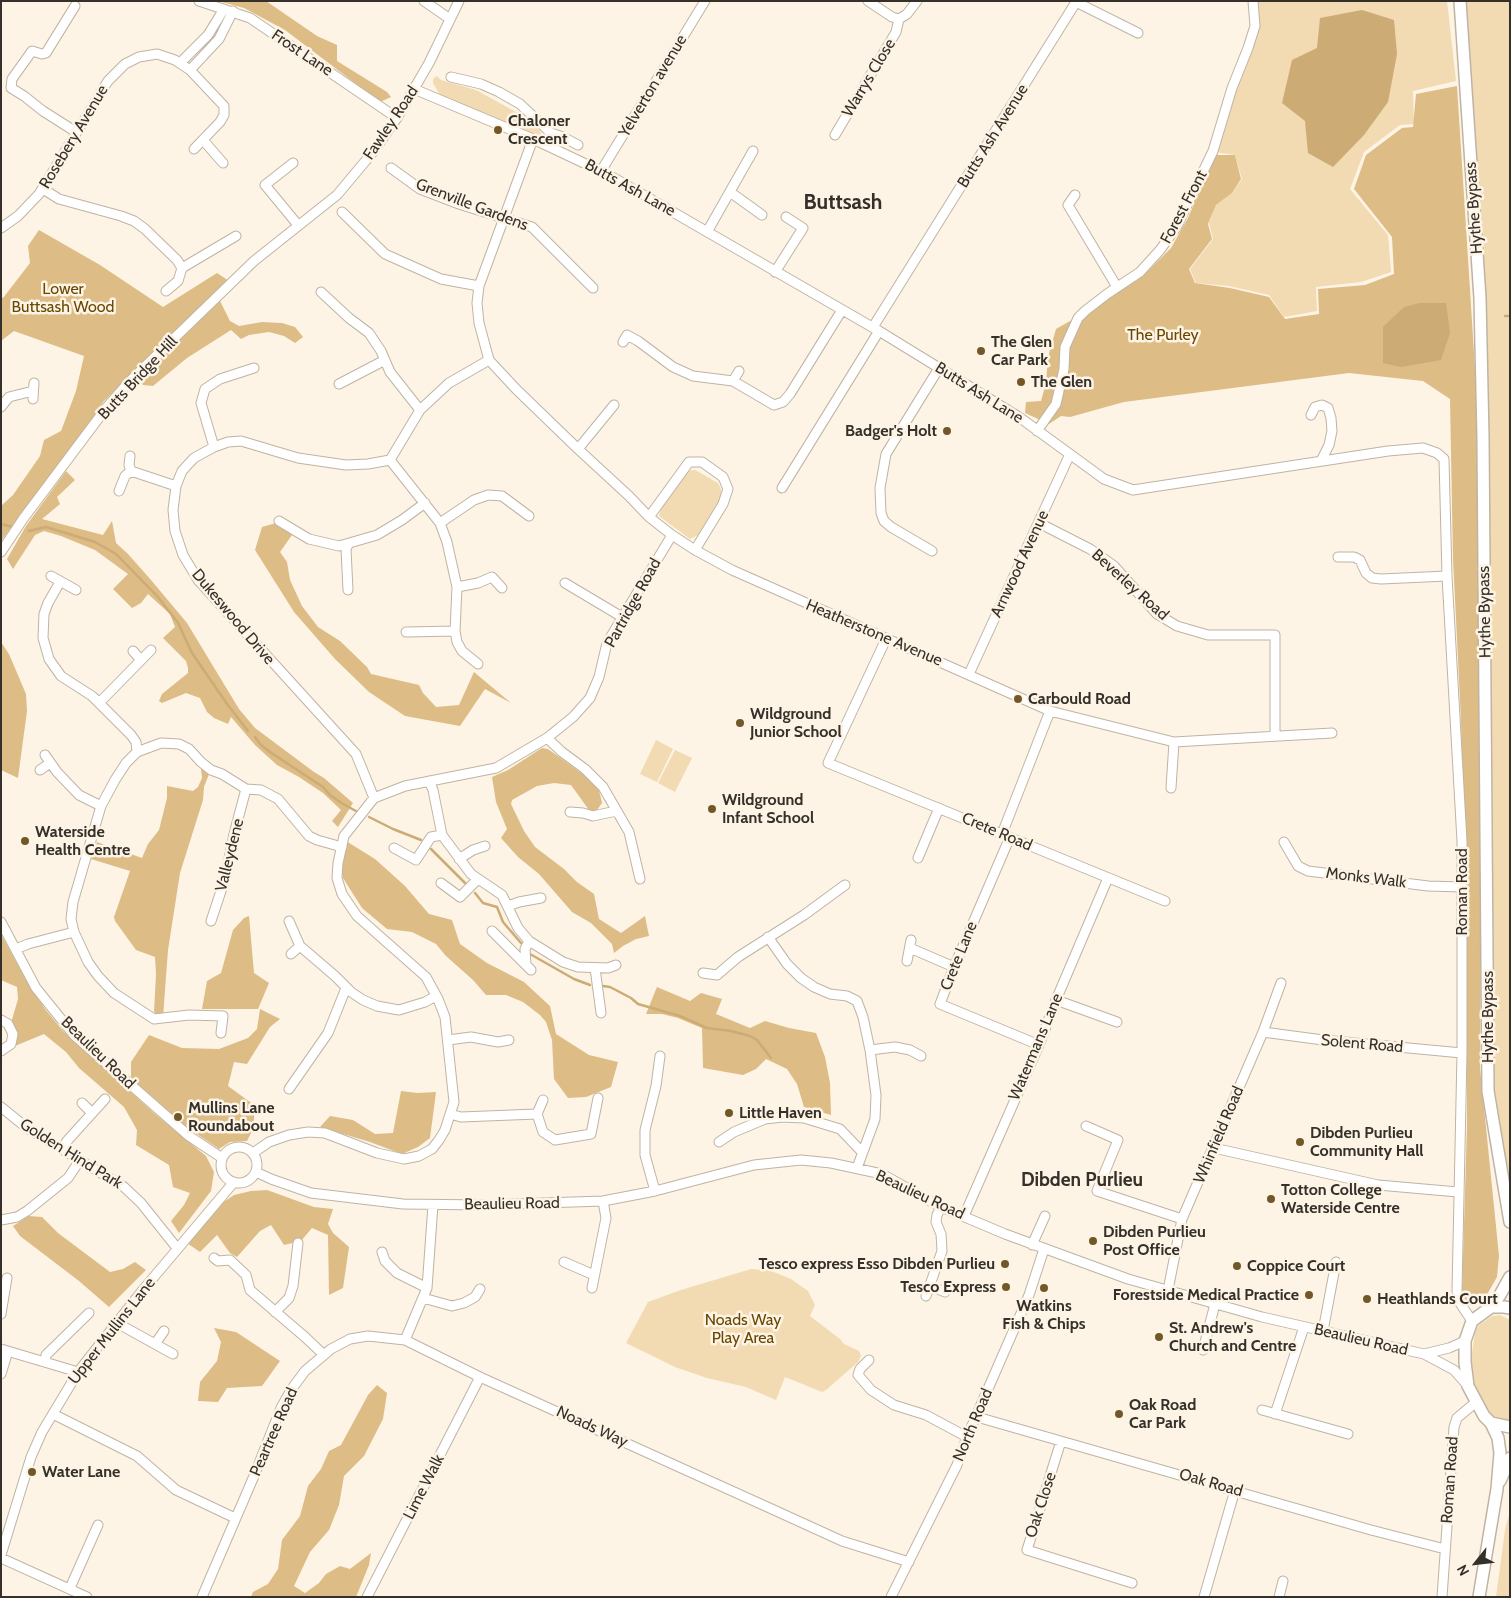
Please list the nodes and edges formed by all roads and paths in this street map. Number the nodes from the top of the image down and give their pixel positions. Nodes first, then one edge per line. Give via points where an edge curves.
1 (200, 1) edge
2 (424, 1) edge
3 (459, 1) edge
4 (705, 1) edge
5 (868, 1) edge
6 (917, 1) edge
7 (1253, 1) edge
8 (1460, 1) edge
9 (75, 6) dead end
10 (228, 10) junction
11 (450, 18) junction
12 (899, 19) junction
13 (1138, 33) dead end
14 (180, 63) junction
15 (190, 70) junction
16 (451, 77) dead end
17 (414, 89) junction
18 (397, 118) junction
19 (76, 132) junction
20 (551, 133) junction
21 (835, 136) dead end
22 (533, 139) junction
23 (203, 140) junction
24 (545, 145) junction
25 (578, 146) dead end
26 (194, 148) dead end
27 (753, 151) dead end
28 (223, 163) dead end
29 (293, 163) dead end
30 (391, 168) dead end
31 (601, 171) junction
32 (43, 189) junction
33 (730, 192) junction
34 (1075, 196) dead end
35 (342, 212) dead end
36 (762, 215) dead end
37 (504, 217) junction
38 (786, 217) dead end
39 (298, 226) junction
40 (1, 228) edge
41 (707, 232) junction
42 (236, 236) dead end
43 (182, 268) junction
44 (775, 272) junction
45 (479, 286) junction
46 (1117, 287) junction
47 (593, 288) dead end
48 (166, 291) dead end
49 (321, 292) dead end
50 (842, 310) junction
51 (876, 329) junction
52 (622, 342) dead end
53 (385, 360) junction
54 (489, 360) junction
55 (254, 368) dead end
56 (939, 368) junction
57 (739, 370) dead end
58 (733, 381) junction
59 (339, 384) dead end
60 (34, 391) dead end
61 (614, 404) dead end
62 (1, 407) edge
63 (420, 410) junction
64 (1311, 415) dead end
65 (1037, 432) junction
66 (214, 447) junction
67 (578, 449) junction
68 (1070, 454) junction
69 (130, 456) dead end
70 (1444, 459) joint
71 (390, 460) junction
72 (1321, 462) junction
73 (131, 471) junction
74 (176, 486) junction
75 (782, 488) dead end
76 (119, 492) dead end
77 (425, 503) junction
78 (529, 516) dead end
79 (649, 517) junction
80 (279, 521) dead end
81 (440, 523) junction
82 (1039, 523) junction
83 (672, 535) junction
84 (349, 543) junction
85 (695, 550) junction
86 (932, 551) dead end
87 (1, 552) edge
88 (1338, 557) dead end
89 (51, 576) dead end
90 (1447, 576) junction
91 (60, 582) junction
92 (565, 583) dead end
93 (457, 588) junction
94 (502, 588) dead end
95 (76, 590) dead end
96 (348, 590) dead end
97 (622, 617) junction
98 (455, 631) junction
99 (406, 632) dead end
100 (886, 639) junction
101 (133, 650) dead end
102 (151, 650) dead end
103 (141, 660) junction
104 (478, 664) dead end
105 (969, 674) junction
106 (99, 703) junction
107 (1050, 710) junction
108 (1332, 732) dead end
109 (1275, 735) junction
110 (547, 738) junction
111 (1174, 742) junction
112 (137, 752) junction
113 (40, 770) dead end
114 (429, 781) junction
115 (1171, 788) dead end
116 (246, 789) junction
117 (374, 798) junction
118 (101, 806) junction
119 (939, 808) junction
120 (616, 811) junction
121 (570, 812) dead end
122 (442, 835) junction
123 (1006, 836) junction
124 (1284, 842) dead end
125 (486, 846) dead end
126 (342, 847) junction
127 (394, 848) dead end
128 (918, 858) dead end
129 (459, 859) junction
130 (1108, 878) junction
131 (640, 879) dead end
132 (478, 880) junction
133 (440, 883) dead end
134 (845, 885) dead end
135 (1462, 887) junction
136 (541, 898) dead end
137 (1165, 901) dead end
138 (508, 906) junction
139 (211, 921) dead end
140 (288, 921) dead end
141 (1, 922) edge
142 (492, 931) dead end
143 (74, 932) junction
144 (768, 937) junction
145 (529, 941) junction
146 (300, 946) junction
147 (16, 949) junction
148 (291, 954) dead end
149 (907, 960) dead end
150 (616, 965) dead end
151 (954, 967) junction
152 (595, 968) junction
153 (703, 973) dead end
154 (1281, 983) dead end
155 (346, 988) junction
156 (436, 996) junction
157 (1056, 1000) junction
158 (600, 1013) dead end
159 (1, 1020) edge
160 (1118, 1022) dead end
161 (1263, 1032) junction
162 (220, 1033) dead end
163 (448, 1040) junction
164 (509, 1040) dead end
165 (1039, 1045) junction
166 (870, 1050) junction
167 (1, 1051) edge
168 (1462, 1053) junction
169 (660, 1056) dead end
170 (921, 1056) dead end
171 (289, 1088) dead end
172 (598, 1098) dead end
173 (105, 1099) dead end
174 (543, 1100) dead end
175 (82, 1103) dead end
176 (1, 1108) edge
177 (92, 1113) junction
178 (450, 1114) junction
179 (537, 1114) junction
180 (1086, 1126) dead end
181 (718, 1142) dead end
182 (1214, 1148) junction
183 (62, 1149) junction
184 (862, 1152) junction
185 (254, 1153) junction
186 (222, 1158) junction
187 (80, 1160) junction
188 (857, 1168) junction
189 (256, 1172) junction
190 (234, 1182) junction
191 (655, 1191) junction
192 (1458, 1192) junction
193 (603, 1201) junction
194 (433, 1205) junction
195 (941, 1207) junction
196 (964, 1216) junction
197 (1045, 1216) dead end
198 (1182, 1219) junction
199 (1, 1220) edge
200 (1510, 1222) edge
201 (298, 1243) dead end
202 (1032, 1245) junction
203 (177, 1248) junction
204 (1044, 1249) junction
205 (382, 1252) dead end
206 (214, 1258) dead end
207 (564, 1262) dead end
208 (1336, 1262) dead end
209 (594, 1275) junction
210 (1510, 1277) edge
211 (7, 1278) dead end
212 (930, 1286) junction
213 (427, 1288) junction
214 (592, 1288) dead end
215 (480, 1289) dead end
216 (1168, 1290) junction
217 (945, 1292) dead end
218 (926, 1296) dead end
219 (423, 1298) junction
220 (1215, 1304) junction
221 (1491, 1307) junction
222 (1510, 1308) edge
223 (89, 1312) dead end
224 (275, 1312) junction
225 (1, 1314) edge
226 (1472, 1321) junction
227 (116, 1323) junction
228 (1304, 1327) junction
229 (164, 1331) dead end
230 (1323, 1331) junction
231 (405, 1340) junction
232 (1465, 1341) junction
233 (155, 1344) junction
234 (5, 1350) edge
235 (1203, 1350) dead end
236 (173, 1354) dead end
237 (1424, 1354) junction
238 (324, 1355) junction
239 (869, 1360) dead end
240 (45, 1362) junction
241 (78, 1372) junction
242 (1, 1374) edge
243 (480, 1377) junction
244 (1468, 1386) junction
245 (1475, 1403) junction
246 (1262, 1410) dead end
247 (53, 1414) junction
248 (1275, 1414) junction
249 (977, 1417) junction
250 (1491, 1422) junction
251 (1510, 1427) edge
252 (1348, 1434) dead end
253 (967, 1437) junction
254 (1061, 1441) junction
255 (1510, 1458) edge
256 (1497, 1489) junction
257 (1235, 1490) junction
258 (235, 1518) junction
259 (98, 1525) dead end
260 (1445, 1549) junction
261 (1, 1557) edge
262 (909, 1562) junction
263 (1283, 1581) dead end
264 (1132, 1583) dead end
265 (70, 1588) junction
266 (87, 1597) edge
267 (202, 1597) edge
268 (368, 1597) edge
269 (891, 1597) edge
270 (1204, 1597) edge
271 (1279, 1597) edge
272 (1442, 1597) edge
273 (1479, 1597) edge

1 - 10 street, Frost Lane
2 - 11 street
3 - 11 street, Fawley Road
4 - 31 street, Yelverton avenue
5 - 12 street
6 - 12 street via 908,14
7 - 46 street, Forest Front via 1254,26 1248,48 1212,150 1177,226 1140,272
8 - 200 main road, Hythe Bypass via 1480,298 1486,629 1488,1091
9 - 19 street via 46,53 32,51 12,79 11,88
10 - 14 street
10 - 15 street via 219,39
10 - 18 street, Frost Lane via 250,18
11 - 17 street, Fawley Road
12 - 21 street, Warrys Close via 896,32
13 - 51 street, Butts Ash Avenue via 1076,2
14 - 15 street, Rosebery Avenue
14 - 19 street, Rosebery Avenue via 157,54 125,64 104,86
15 - 23 street, Rosebery Avenue via 224,106 220,122
16 - 20 street, Butts Ash Lane via 499,92 520,104
17 - 18 street, Fawley Road
17 - 22 street, Butts Ash Lane
18 - 39 street, Fawley Road via 374,152 337,194
19 - 32 street, Rosebery Avenue
20 - 24 street
20 - 25 street, Butts Ash Lane
22 - 24 street, Butts Ash Lane
22 - 37 street
23 - 26 street, Rosebery Avenue
23 - 28 street
24 - 31 street, Butts Ash Lane
27 - 33 street
29 - 39 street via 265,185
30 - 37 street, Grenville Gardens via 420,188
31 - 41 street, Butts Ash Lane
32 - 40 street, Rosebery Avenue
32 - 43 street via 59,199 134,221 158,241
33 - 36 street
33 - 41 street
34 - 46 street via 1068,205
35 - 45 street via 385,254 441,279
37 - 45 street
37 - 47 street, Grenville Gardens via 532,227
38 - 44 street via 804,228
39 - 87 street, Butts Bridge Hill via 254,261 129,382
41 - 44 street, Butts Ash Lane
42 - 43 street
43 - 48 street via 178,281
44 - 50 street, Butts Ash Lane
45 - 54 street via 479,323
46 - 65 street, Forest Front via 1085,311 1073,328 1066,347 1056,404
49 - 53 street via 369,333
50 - 51 street, Butts Ash Lane
50 - 58 street via 783,402 774,405
51 - 56 street, Butts Ash Lane
51 - 75 street
52 - 58 street via 627,335 638,340 673,366 693,376
53 - 59 street
53 - 63 street via 390,372
54 - 63 street via 449,383
54 - 67 street, Heatherstone Avenue
55 - 66 street via 220,379 205,388 201,403
56 - 65 street, Butts Ash Lane via 1020,417
56 - 86 street via 886,454 880,488 884,521
57 - 58 street
60 - 62 street via 10,397
61 - 67 street
63 - 71 street
64 - 72 street via 1316,407 1322,405 1328,408 1331,418 1330,445
65 - 68 street, Butts Ash Lane
66 - 71 street, Dukeswood Drive via 241,441 298,458 346,465
66 - 74 street, Dukeswood Drive via 194,458 182,471
67 - 79 street, Heatherstone Avenue
68 - 72 street, Butts Ash Lane via 1104,478 1133,490
68 - 82 street, Arnwood Avenue
69 - 73 street
70 - 72 street, Butts Ash Lane via 1438,453 1422,448
70 - 90 street, Roman Road
71 - 77 street
73 - 74 street
73 - 76 street
74 - 117 street, Dukeswood Drive via 175,530 183,555 198,580 356,754
77 - 81 street
77 - 84 street via 386,531
78 - 81 street via 502,496 488,495 474,500
79 - 83 street, Heatherstone Avenue
79 - 85 street via 689,462 702,462 723,477 728,489 723,504
80 - 84 street via 309,539 339,546
81 - 93 street
82 - 105 street, Arnwood Avenue
82 - 109 street, Beverley Road via 1090,549 1114,566 1157,614 1177,626 1208,635 1275,636
83 - 85 street, Heatherstone Avenue
83 - 97 street, Partridge Road
84 - 96 street via 346,549
85 - 100 street, Heatherstone Avenue via 732,570
88 - 90 street via 1360,560 1372,578
89 - 91 street
90 - 135 street, Roman Road
91 - 95 street
91 - 106 street via 44,614 44,645 61,676
92 - 97 street
93 - 94 street via 492,577
93 - 98 street
97 - 110 street, Partridge Road via 607,643 590,698 573,718
98 - 99 street
98 - 104 street via 462,651
100 - 105 street, Heatherstone Avenue
100 - 119 street, Crete Road via 828,763
101 - 103 street
102 - 103 street
103 - 106 street
105 - 107 street, Heatherstone Avenue
106 - 112 street via 134,738
107 - 111 street, Heatherstone Avenue
107 - 123 street, Crete Lane
108 - 109 street, Heatherstone Avenue
109 - 111 street, Heatherstone Avenue
110 - 114 street, Partridge Road via 496,768
110 - 120 street via 603,787
111 - 115 street
112 - 116 street via 161,743 179,744 211,770
112 - 118 street via 126,763
113 - 118 street via 47,759 78,794
114 - 117 street, Partridge Road
114 - 122 street
116 - 126 street via 261,790 273,796 309,836
116 - 139 street, Valleydene via 225,879
117 - 126 street via 344,836
118 - 143 street via 73,902 71,919
119 - 123 street, Crete Road
119 - 128 street
120 - 121 street via 593,816
120 - 131 street via 629,832
122 - 127 street via 431,837 416,860
122 - 129 street
123 - 130 street, Crete Road
123 - 151 street, Crete Lane
124 - 135 street, Monks Walk via 1298,866 1308,871 1428,886
125 - 129 street
126 - 156 street via 337,878 342,894 357,916 426,977
129 - 132 street
130 - 137 street, Crete Road
130 - 157 street, Watermans Lane
132 - 133 street via 460,897
132 - 138 street via 502,895
134 - 144 street
135 - 168 street, Roman Road
136 - 138 street
138 - 145 street via 518,928
140 - 146 street
141 - 147 street, Beaulieu Road
142 - 145 street via 528,968 525,949
143 - 147 street
143 - 162 street via 88,962 114,993 154,1019 223,1016
144 - 153 street via 717,975
144 - 166 street via 801,978 830,994 848,996 857,1001
145 - 152 street via 563,962
146 - 148 street
146 - 155 street
147 - 186 street, Beaulieu Road via 36,988 74,1035 189,1136
149 - 151 street via 911,944
150 - 152 street
151 - 165 street, Crete Lane via 940,1004
152 - 158 street
154 - 161 street, Whinfield Road
155 - 156 street via 376,1006 396,1010
155 - 171 street via 328,1033
156 - 163 street via 445,1017
157 - 160 street
157 - 165 street, Watermans Lane
159 - 167 street via 8,1024 13,1034 10,1044
161 - 168 street, Solent Road
161 - 182 street, Whinfield Road
163 - 164 street via 470,1037 498,1042
163 - 178 street via 454,1102
165 - 196 street, Watermans Lane
166 - 170 street via 895,1048
166 - 184 street via 876,1095 875,1119
168 - 192 street, Roman Road
169 - 191 street via 645,1130 644,1155
172 - 179 street via 592,1132 588,1136 552,1139 543,1132
173 - 177 street
174 - 179 street
175 - 177 street
176 - 183 street, Golden Hind Park via 26,1128
177 - 183 street
178 - 179 street via 461,1117
178 - 185 street via 445,1130 432,1148 412,1158 376,1153 325,1133 308,1132 269,1142
180 - 198 street via 1118,1140 1096,1191
181 - 184 street, Beaulieu Road via 765,1119 804,1118 840,1129
182 - 192 street via 1378,1186
182 - 198 street, Whinfield Road
183 - 187 street, Golden Hind Park
184 - 188 street
185 - 186 street via 239,1146
185 - 189 street
186 - 190 street via 224,1175
187 - 199 street via 68,1178 27,1211
187 - 203 street, Golden Hind Park via 136,1197
188 - 191 street, Beaulieu Road via 801,1160 754,1165
188 - 195 street, Beaulieu Road via 882,1174
189 - 190 street via 244,1182
189 - 194 street, Beaulieu Road via 311,1193
190 - 203 street, Upper Mullins Lane
191 - 193 street, Beaulieu Road
192 - 226 street, Roman Road via 1457,1291 1460,1303
193 - 194 street, Beaulieu Road
193 - 209 street via 606,1218
194 - 213 street
195 - 196 street, Beaulieu Road
195 - 212 street via 936,1222 942,1251
196 - 202 street, Beaulieu Road
197 - 202 street
198 - 216 street, Whinfield Road
201 - 224 street via 293,1286 289,1298
202 - 204 street, Beaulieu Road
203 - 227 street, Upper Mullins Lane
204 - 216 street, Beaulieu Road
204 - 249 street, North Road via 1029,1295
205 - 213 street via 385,1261 398,1273
206 - 224 street via 230,1260 246,1275 250,1290
207 - 209 street
208 - 230 street
209 - 214 street
210 - 221 main road
211 - 225 street
212 - 217 street
212 - 218 street
213 - 219 street
215 - 219 street via 475,1297 452,1306
216 - 220 street, Beaulieu Road
219 - 231 street
220 - 228 street, Beaulieu Road
220 - 235 street
221 - 222 main road
221 - 226 main road
223 - 240 street via 46,1355
224 - 238 street
226 - 232 main road
227 - 233 street
227 - 241 street, Upper Mullins Lane
228 - 230 street, Beaulieu Road
228 - 248 street
229 - 233 street
230 - 237 street, Beaulieu Road
231 - 238 street, Peartree Road via 359,1337 341,1343
231 - 243 street, Noads Way
232 - 237 street, Beaulieu Road
232 - 244 main road
233 - 236 street
234 - 240 street
234 - 242 street
237 - 244 street, Beaulieu Road via 1454,1370
238 - 258 street, Peartree Road via 305,1371 285,1399
239 - 253 street via 858,1375 881,1398 926,1415
240 - 241 street
241 - 247 street, Upper Mullins Lane
243 - 262 street, Noads Way via 842,1540
243 - 268 street, Lime Walk
244 - 245 main road
245 - 250 main road
245 - 260 street, Roman Road via 1457,1418 1454,1427
246 - 248 street
247 - 258 street via 137,1456 176,1490
247 - 261 street, Upper Mullins Lane via 31,1457
248 - 252 street
249 - 253 street, North Road
249 - 254 street, Oak Road
250 - 251 main road
250 - 256 main road via 1500,1453
253 - 262 street, North Road via 957,1465
254 - 257 street, Oak Road
254 - 264 street, Oak Close via 1027,1550
255 - 256 main road
256 - 273 main road
257 - 260 street, Oak Road
257 - 270 street
258 - 267 street, Peartree Road
259 - 265 street
260 - 272 street, Roman Road
261 - 265 street
262 - 269 street, North Road
263 - 271 street
265 - 266 street

